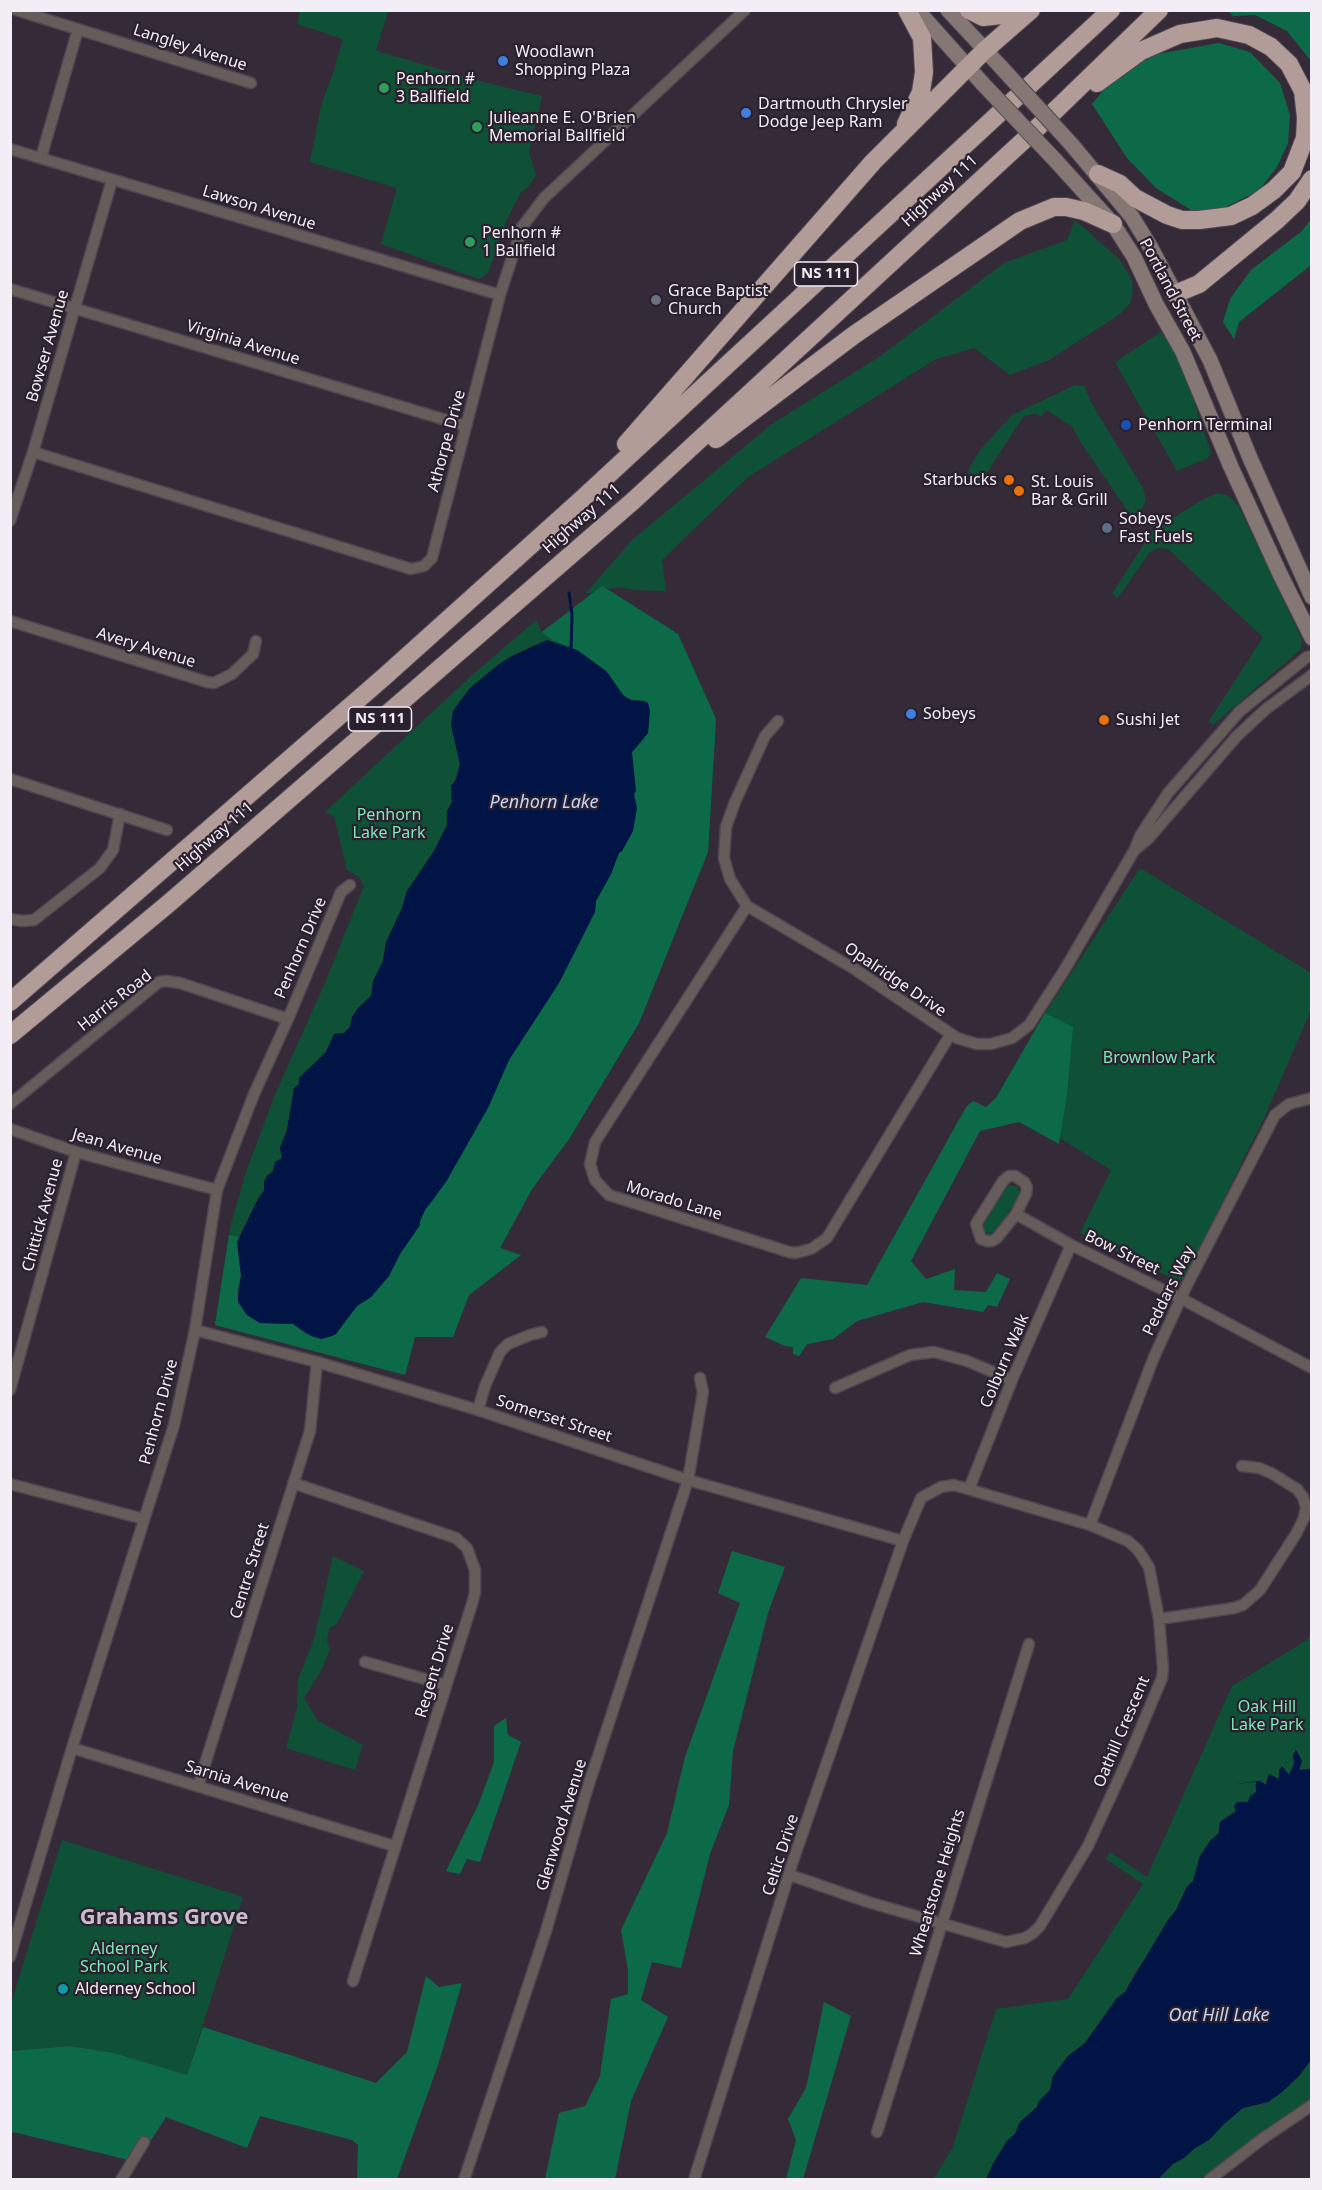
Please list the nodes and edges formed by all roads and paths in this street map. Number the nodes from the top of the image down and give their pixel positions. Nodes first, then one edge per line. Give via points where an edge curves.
1 (16, 10) edge
2 (745, 10) edge
3 (907, 10) edge
4 (917, 10) edge
5 (948, 10) edge
6 (969, 10) edge
7 (1014, 10) edge
8 (1031, 10) edge
9 (1110, 10) edge
10 (1160, 10) edge
11 (78, 29) junction
12 (984, 51) junction
13 (969, 67) junction
14 (251, 83) dead end
15 (1036, 129) junction
16 (901, 136) junction
17 (10, 148) edge
18 (40, 158) junction
19 (1098, 174) junction
20 (1311, 178) edge
21 (112, 180) junction
22 (1113, 224) junction
23 (10, 289) edge
24 (1175, 294) junction
25 (500, 296) junction
26 (1156, 304) junction
27 (74, 308) junction
28 (466, 426) junction
29 (33, 452) junction
30 (633, 501) junction
31 (10, 521) edge
32 (541, 536) junction
33 (1311, 597) edge
34 (10, 621) edge
35 (1311, 638) edge
36 (256, 641) dead end
37 (1311, 656) edge
38 (1311, 675) edge
39 (778, 721) dead end
40 (10, 779) edge
41 (120, 814) junction
42 (167, 830) dead end
43 (1136, 849) junction
44 (350, 885) dead end
45 (747, 906) junction
46 (10, 919) edge
47 (10, 1002) edge
48 (288, 1019) junction
49 (10, 1035) edge
50 (950, 1035) junction
51 (1311, 1098) edge
52 (10, 1104) edge
53 (10, 1129) edge
54 (76, 1152) junction
55 (217, 1190) junction
56 (1016, 1214) junction
57 (1071, 1245) junction
58 (1180, 1298) junction
59 (195, 1330) junction
60 (542, 1332) dead end
61 (317, 1362) junction
62 (1311, 1368) edge
63 (700, 1378) dead end
64 (1012, 1380) junction
65 (835, 1388) dead end
66 (10, 1390) edge
67 (478, 1410) junction
68 (1242, 1466) dead end
69 (688, 1480) junction
70 (293, 1483) junction
71 (10, 1484) edge
72 (969, 1489) junction
73 (144, 1519) junction
74 (1090, 1525) junction
75 (903, 1541) junction
76 (1159, 1618) junction
77 (1029, 1644) dead end
78 (365, 1662) dead end
79 (446, 1685) junction
80 (72, 1748) junction
81 (198, 1786) junction
82 (394, 1846) junction
83 (790, 1875) junction
84 (940, 1924) junction
85 (10, 1957) edge
86 (353, 1982) dead end
87 (1311, 2104) edge
88 (877, 2132) dead end
89 (144, 2142) dead end
90 (121, 2180) edge
91 (464, 2180) edge
92 (694, 2180) edge
93 (1209, 2180) edge

1 - 11 street, Langley Avenue
2 - 25 street, Athorpe Drive via 533,210 522,227
3 - 16 highway via 922,38 924,72 921,92
4 - 13 main road, Portland Street
5 - 12 main road, Portland Street
6 - 7 highway via 983,17
8 - 12 highway
9 - 32 highway, Highway 111 / NS 111
10 - 15 highway, Highway 111 / NS 111
11 - 14 street, Langley Avenue
11 - 18 street
12 - 13 highway
12 - 19 main road, Portland Street, bridge
13 - 16 highway
13 - 22 main road, Portland Street, bridge
15 - 19 highway via 1141,51 1180,34 1217,28 1249,35 1271,47 1289,64 1303,91 1305,138 1293,172 1252,206 1231,216 1199,220 1167,215
15 - 30 highway, Highway 111 / NS 111
16 - 32 highway via 873,162 663,404
17 - 18 street, Lawson Avenue
18 - 21 street, Lawson Avenue
19 - 24 main road, Portland Street via 1132,217
20 - 24 highway via 1297,201 1277,220 1199,284
21 - 25 street, Lawson Avenue
21 - 27 street, Bowser Avenue
22 - 26 main road, Portland Street via 1134,256
22 - 30 highway via 1066,207 1054,207 1020,221 854,335
23 - 27 street, Virginia Avenue
24 - 26 main road
24 - 33 main road, Portland Street via 1210,360
25 - 28 street, Athorpe Drive
26 - 35 main road, Portland Street via 1183,352 1231,467
27 - 28 street, Virginia Avenue
27 - 29 street, Bowser Avenue
28 - 29 street, Athorpe Drive via 432,558 424,566 411,569
29 - 31 street, Bowser Avenue
30 - 49 highway, Highway 111 / NS 111 via 168,904
32 - 47 highway, Highway 111 / NS 111
34 - 36 street, Avery Avenue via 207,682 232,674 253,654
37 - 43 street, Opalridge Drive via 1240,711 1168,793
38 - 43 street, Opalridge Drive via 1237,736
39 - 45 street, Opalridge Drive via 765,736 726,827 724,858 730,879
40 - 41 street
41 - 42 street
41 - 46 street via 113,850 100,868 39,916 27,921
43 - 50 street, Opalridge Drive via 1029,1025 1012,1038 991,1044 970,1043
44 - 48 street, Penhorn Drive via 341,892
45 - 50 street, Opalridge Drive via 856,970
45 - 50 street, Morado Lane via 595,1142 590,1164 599,1186 609,1195 789,1252 811,1249 827,1238
48 - 52 street, Harris Road via 180,983 159,982
48 - 55 street, Penhorn Drive
51 - 58 street, Peddars Way via 1289,1104 1275,1115
53 - 54 street, Jean Avenue
54 - 55 street, Jean Avenue
54 - 66 street, Chittick Avenue
55 - 59 street, Penhorn Drive
56 - 56 street via 1027,1187 1020,1178 1009,1176 976,1224 981,1239 992,1241
56 - 57 street, Bow Street
57 - 58 street, Bow Street
57 - 64 street, Colburn Walk
58 - 62 street, Bow Street
58 - 74 street, Peddars Way
59 - 61 street, Somerset Street
59 - 73 street, Penhorn Drive via 174,1425
60 - 67 street via 508,1344 500,1352
61 - 67 street, Somerset Street
61 - 70 street, Centre Street via 310,1431
63 - 69 street, Glenwood Avenue via 703,1392
64 - 65 street via 949,1355 927,1353 910,1355
64 - 72 street, Colburn Walk
67 - 69 street, Somerset Street
68 - 76 street via 1271,1473 1304,1497 1304,1518 1296,1534 1260,1590 1244,1605
69 - 75 street, Somerset Street
69 - 91 street, Glenwood Avenue
70 - 79 street, Regent Drive via 442,1532 467,1548 475,1570 475,1593
70 - 81 street, Centre Street
71 - 73 street
72 - 74 street, Oathill Crescent
72 - 75 street, Oathill Crescent via 941,1487 921,1498
73 - 80 street, Penhorn Drive
74 - 76 street, Oathill Crescent via 1128,1541 1145,1559
75 - 83 street, Celtic Drive
76 - 84 street, Oathill Crescent via 1163,1668 1160,1685 1088,1846 1040,1926 1025,1938 1006,1942
77 - 84 street, Wheatstone Heights
78 - 79 street
79 - 82 street, Regent Drive
80 - 81 street, Sarnia Avenue
80 - 85 street, Penhorn Drive
81 - 82 street, Sarnia Avenue
82 - 86 street, Regent Drive
83 - 84 street, Oathill Crescent
83 - 92 street, Celtic Drive
84 - 88 street, Wheatstone Heights
87 - 93 street
89 - 90 street

